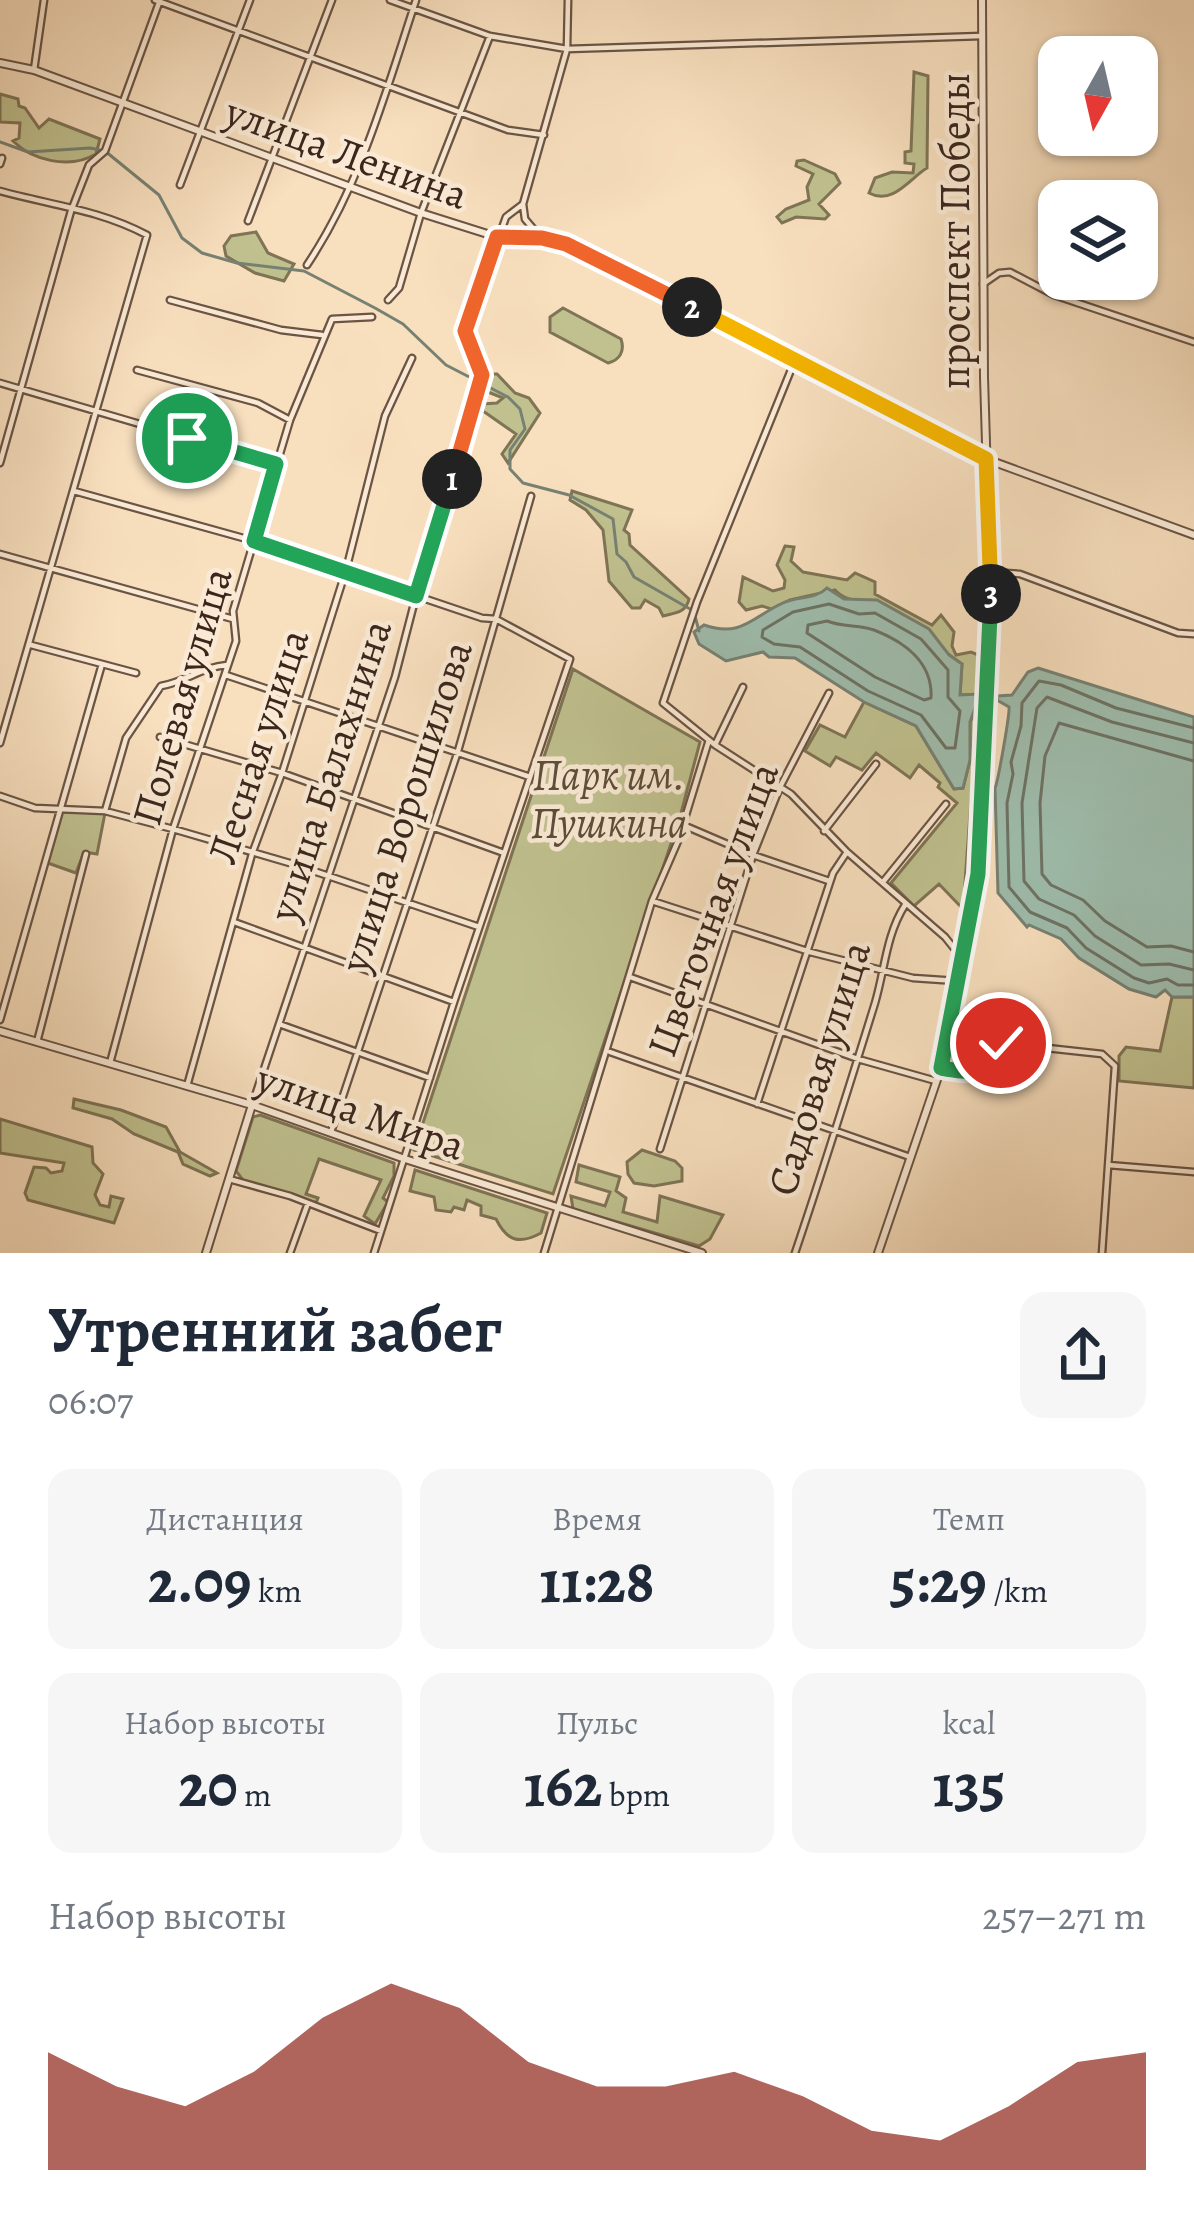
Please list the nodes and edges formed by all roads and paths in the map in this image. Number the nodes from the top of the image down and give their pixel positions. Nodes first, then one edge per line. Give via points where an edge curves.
1 (44, 0) edge
2 (250, 0) edge
3 (332, 0) edge
4 (390, 0) edge
5 (568, 0) edge
6 (982, 0) edge
7 (158, 1) edge
8 (415, 4) edge
9 (239, 33) junction
10 (490, 35) junction
11 (982, 36) junction
12 (567, 49) junction
13 (308, 56) junction
14 (0, 63) edge
15 (34, 70) junction
16 (389, 85) junction
17 (124, 104) junction
18 (459, 112) junction
19 (200, 131) junction
20 (544, 135) junction
21 (274, 158) junction
22 (180, 185) dead end
23 (351, 187) junction
24 (0, 191) edge
25 (524, 204) junction
26 (71, 211) junction
27 (421, 213) junction
28 (248, 221) dead end
29 (497, 237) junction
30 (542, 238) junction
31 (307, 265) dead end
32 (983, 284) junction
33 (170, 300) dead end
34 (388, 300) dead end
35 (371, 317) dead end
36 (322, 335) junction
37 (1194, 342) edge
38 (412, 358) dead end
39 (794, 360) junction
40 (137, 370) dead end
41 (0, 383) edge
42 (20, 390) junction
43 (98, 411) junction
44 (290, 420) junction
45 (986, 459) junction
46 (0, 464) edge
47 (276, 464) junction
48 (74, 491) junction
49 (531, 496) dead end
50 (1194, 535) edge
51 (254, 541) junction
52 (0, 554) edge
53 (48, 570) junction
54 (346, 570) junction
55 (990, 572) junction
56 (416, 596) junction
57 (233, 619) junction
58 (496, 619) junction
59 (1194, 634) edge
60 (31, 645) junction
61 (102, 664) junction
62 (229, 664) junction
63 (136, 673) dead end
64 (226, 675) junction
65 (743, 687) dead end
66 (830, 693) dead end
67 (305, 699) junction
68 (380, 724) junction
69 (160, 737) dead end
70 (712, 742) junction
71 (0, 743) edge
72 (200, 749) junction
73 (458, 751) junction
74 (876, 764) dead end
75 (282, 773) junction
76 (530, 777) junction
77 (780, 787) junction
78 (0, 796) edge
79 (353, 798) junction
80 (946, 804) dead end
81 (59, 809) junction
82 (105, 811) junction
83 (683, 825) junction
84 (432, 828) junction
85 (173, 829) junction
86 (824, 831) junction
87 (847, 852) junction
88 (504, 853) junction
89 (86, 854) dead end
90 (252, 854) junction
91 (753, 855) junction
92 (328, 875) junction
93 (831, 882) junction
94 (883, 882) junction
95 (652, 901) junction
96 (407, 902) junction
97 (906, 904) junction
98 (232, 922) junction
99 (479, 927) junction
100 (730, 929) junction
101 (304, 946) junction
102 (810, 952) junction
103 (961, 957) junction
104 (885, 971) junction
105 (383, 976) junction
106 (630, 977) junction
107 (957, 981) junction
108 (454, 1002) junction
109 (707, 1004) junction
110 (0, 1020) edge
111 (279, 1024) junction
112 (783, 1029) junction
113 (0, 1030) edge
114 (37, 1042) junction
115 (358, 1051) junction
116 (609, 1052) junction
117 (858, 1059) junction
118 (110, 1064) junction
119 (941, 1068) junction
120 (430, 1078) junction
121 (683, 1080) junction
122 (936, 1081) junction
123 (188, 1086) junction
124 (757, 1103) junction
125 (252, 1105) junction
126 (331, 1132) junction
127 (836, 1133) junction
128 (660, 1149) dead end
129 (910, 1157) junction
130 (405, 1159) junction
131 (1108, 1165) junction
132 (1194, 1172) edge
133 (229, 1179) junction
134 (308, 1203) junction
135 (560, 1209) junction
136 (381, 1231) junction
137 (206, 1253) edge
138 (290, 1253) edge
139 (374, 1253) edge
140 (544, 1253) edge
141 (702, 1253) edge
142 (794, 1253) edge
143 (878, 1253) edge
144 (1102, 1253) edge

1 - 15 street
2 - 9 street
3 - 13 street
4 - 8 street
5 - 12 street
6 - 11 street, проспект Победы
7 - 9 street
7 - 17 street
8 - 10 street
8 - 16 street
9 - 13 street
9 - 19 street
10 - 12 street
10 - 18 street
11 - 12 street
11 - 32 street, проспект Победы
12 - 20 street
13 - 16 street
13 - 21 street
14 - 15 street, улица Ленина
15 - 17 street, улица Ленина
16 - 18 street
16 - 23 street
17 - 19 street, улица Ленина
17 - 26 street
18 - 20 street
18 - 27 street
19 - 21 street, улица Ленина
19 - 22 street
20 - 25 street
21 - 23 street, улица Ленина
21 - 28 street
23 - 27 street, улица Ленина
23 - 31 street
24 - 26 street
25 - 29 street via 512,209
25 - 30 street via 525,219
26 - 42 street
26 - 43 street via 91,210 147,235
27 - 29 street, улица Ленина
27 - 34 street via 399,288
29 - 30 street, улица Ленина
29 - 56 street, улица Балахнина via 465,331 479,391
30 - 39 street, улица Ленина via 613,265
32 - 37 street via 1010,272
32 - 45 street, проспект Победы
33 - 36 street
35 - 36 street via 332,320
36 - 44 street, Полевая улица
38 - 54 street, Лесная улица via 385,416
39 - 45 street, улица Ленина
39 - 70 street via 663,692 663,703
40 - 44 street via 258,403
41 - 42 street
42 - 43 street
42 - 46 street
43 - 47 street
43 - 48 street
44 - 47 street, Полевая улица
45 - 50 street, улица Ленина
45 - 55 street, проспект Победы
47 - 51 street, Полевая улица
48 - 51 street
48 - 53 street
49 - 58 street, улица Ворошилова
51 - 54 street
51 - 57 street, Полевая улица
52 - 53 street
53 - 57 street
53 - 60 street
54 - 56 street
54 - 67 street, Лесная улица
55 - 59 street via 1020,574
55 - 103 street, проспект Победы via 978,874
56 - 58 street
56 - 68 street, улица Балахнина
57 - 62 street, Полевая улица
58 - 73 street, улица Ворошилова
58 - 76 street via 570,659
60 - 61 street
60 - 71 street
61 - 63 street
61 - 81 street
62 - 64 street, Полевая улица
62 - 82 street via 161,686 126,738
64 - 67 street
64 - 72 street, Полевая улица
65 - 70 street
66 - 77 street, Цветочная улица
67 - 68 street
67 - 75 street, Лесная улица
68 - 73 street
68 - 79 street, улица Балахнина
69 - 72 street
70 - 77 street
70 - 83 street
72 - 75 street
72 - 85 street, Полевая улица
73 - 76 street
73 - 84 street, улица Ворошилова
74 - 86 street
75 - 79 street
75 - 90 street, Лесная улица
76 - 88 street
77 - 86 street
77 - 91 street, Цветочная улица
78 - 81 street
79 - 84 street
79 - 92 street, улица Балахнина
80 - 94 street
81 - 82 street
81 - 110 street
82 - 85 street
83 - 91 street
83 - 95 street
84 - 88 street
84 - 96 street, улица Ворошилова
85 - 90 street
85 - 118 street, Полевая улица
86 - 87 street
87 - 93 street
87 - 94 street
88 - 99 street
89 - 114 street
90 - 92 street
90 - 98 street, Лесная улица
91 - 93 street
91 - 100 street, Цветочная улица
92 - 96 street
92 - 101 street, улица Балахнина
93 - 102 street
94 - 97 street
95 - 100 street
95 - 106 street
96 - 99 street
96 - 105 street, улица Ворошилова
97 - 103 street
97 - 104 street, Садовая улица via 892,925
98 - 101 street
98 - 123 street, Лесная улица
99 - 108 street
100 - 102 street
100 - 109 street, Цветочная улица
101 - 105 street
101 - 111 street, улица Балахнина
102 - 104 street
102 - 112 street
103 - 107 street, проспект Победы
104 - 107 street
104 - 117 street, Садовая улица
105 - 108 street
105 - 115 street, улица Ворошилова
106 - 109 street
106 - 116 street
107 - 119 street, проспект Победы
108 - 120 street
109 - 112 street
109 - 121 street, Цветочная улица
111 - 115 street
111 - 125 street, улица Балахнина
112 - 117 street
112 - 124 street
113 - 114 street, улица Мира
114 - 118 street, улица Мира
115 - 120 street
115 - 126 street, улица Ворошилова
116 - 121 street
116 - 135 street
117 - 122 street
117 - 127 street, Садовая улица
118 - 123 street, улица Мира
119 - 122 street, проспект Победы
119 - 131 street via 978,1071 1001,1043 1102,1054 1114,1066
120 - 130 street
121 - 124 street
121 - 128 street, Цветочная улица
122 - 129 street, проспект Победы
123 - 125 street, улица Мира
124 - 127 street
125 - 126 street, улица Мира
125 - 133 street, улица Балахнина
126 - 130 street, улица Мира
127 - 129 street
127 - 142 street, Садовая улица
129 - 143 street, проспект Победы
130 - 135 street, улица Мира
130 - 136 street
131 - 132 street
131 - 144 street
133 - 134 street
133 - 137 street, улица Балахнина
134 - 136 street
134 - 138 street
135 - 140 street
135 - 141 street, улица Мира
136 - 139 street

